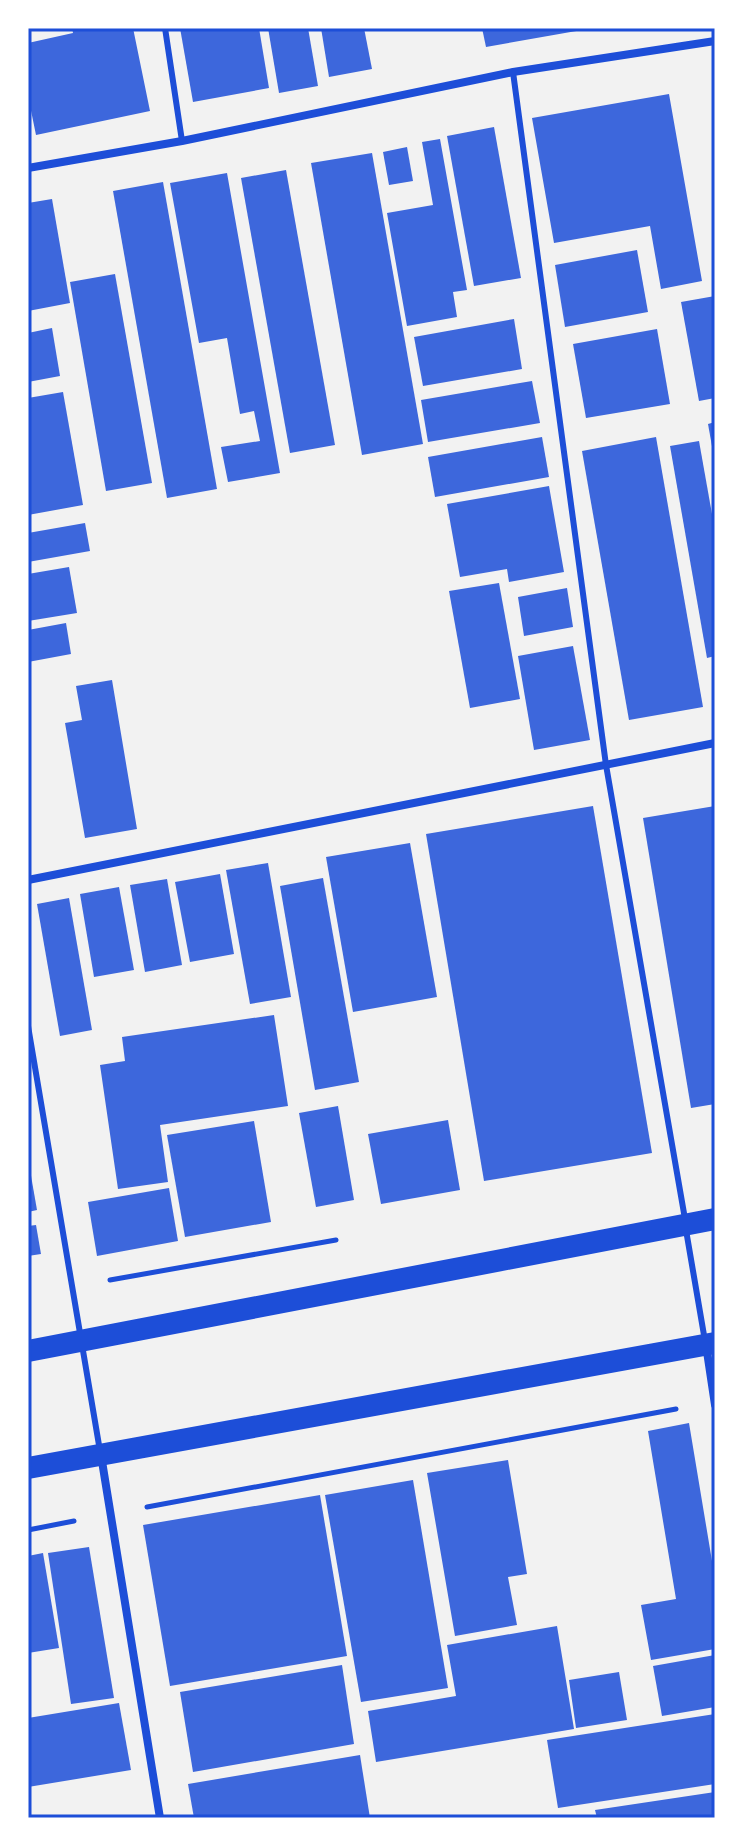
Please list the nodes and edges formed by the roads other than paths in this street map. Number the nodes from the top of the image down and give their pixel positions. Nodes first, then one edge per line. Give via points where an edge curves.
1 (165, 28) edge
2 (715, 41) edge
3 (513, 72) junction
4 (182, 141) junction
5 (28, 168) edge
6 (715, 743) edge
7 (606, 765) junction
8 (28, 880) edge
9 (28, 1026) edge
10 (715, 1219) edge
11 (686, 1225) junction
12 (81, 1340) junction
13 (710, 1344) edge
14 (28, 1351) edge
15 (715, 1403) edge
16 (101, 1455) junction
17 (28, 1468) edge
18 (160, 1818) edge

1 - 4 lane
2 - 3 street
3 - 4 street
3 - 7 lane
4 - 5 street
6 - 7 street
7 - 8 street
7 - 11 lane
9 - 12 lane
10 - 11 highway
11 - 12 highway
11 - 13 lane
12 - 14 highway
12 - 16 lane
13 - 15 street
13 - 16 highway
16 - 17 highway
16 - 18 street

